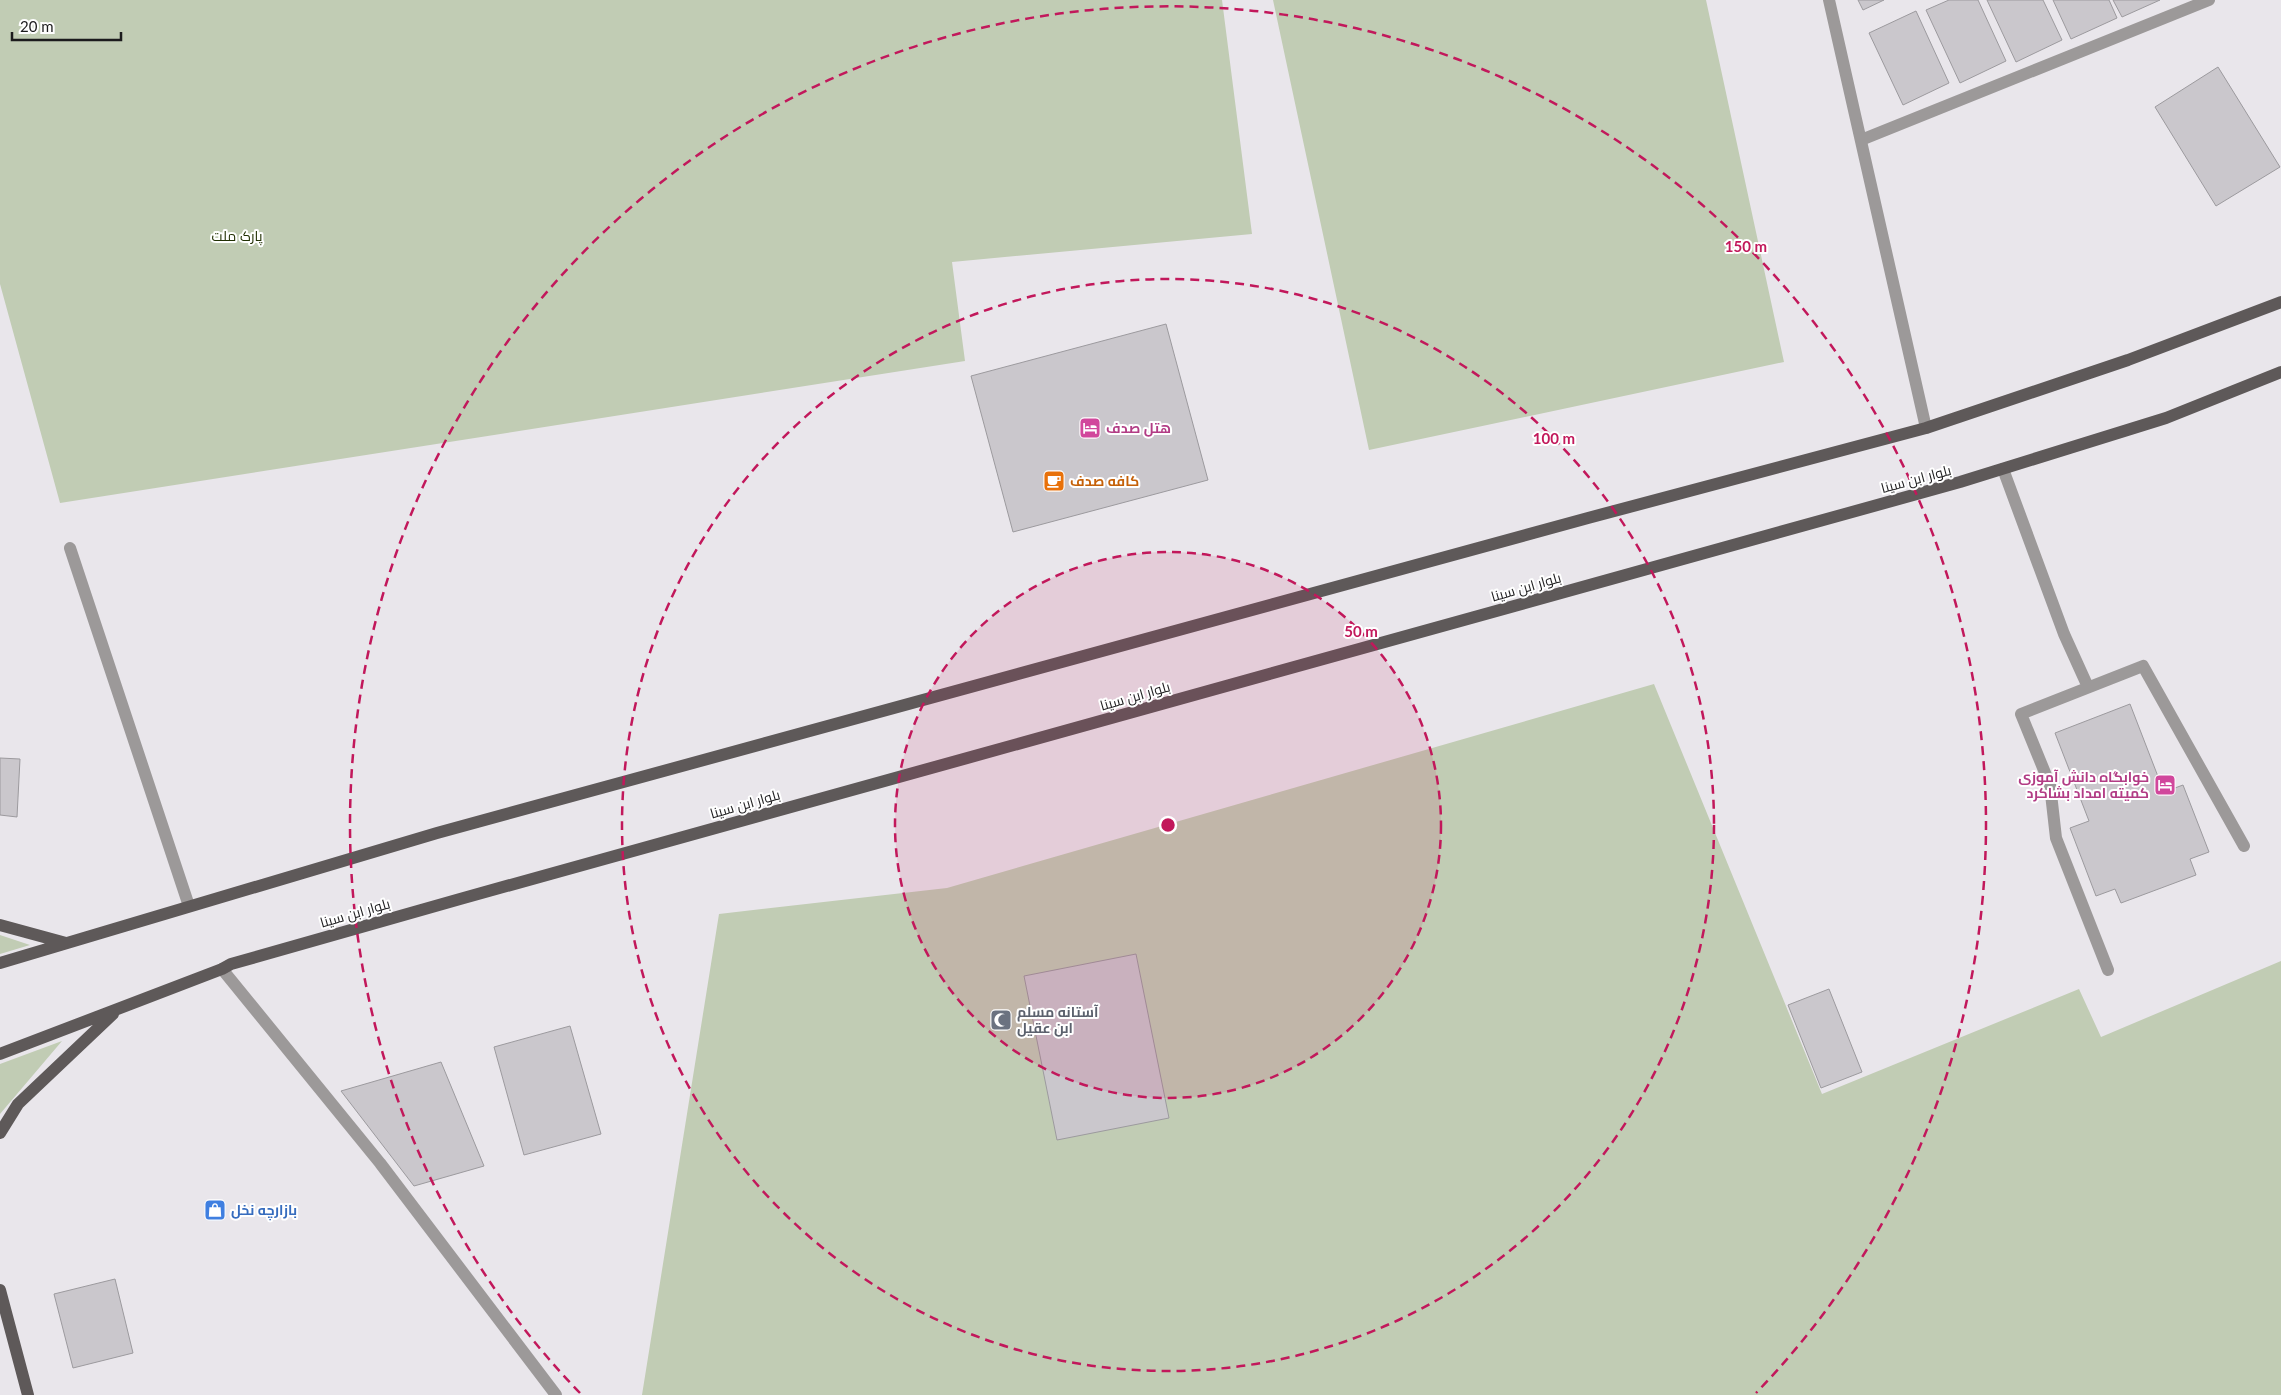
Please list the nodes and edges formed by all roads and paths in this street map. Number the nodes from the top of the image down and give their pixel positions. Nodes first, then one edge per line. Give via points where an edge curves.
1 (1829, 0) edge
2 (2210, 0) edge
3 (1861, 140) junction
4 (2281, 302) edge
5 (2281, 372) edge
6 (1926, 428) junction
7 (2003, 469) junction
8 (70, 548) dead end
9 (2088, 687) junction
10 (2244, 846) dead end
11 (189, 906) junction
12 (0, 926) edge
13 (66, 943) junction
14 (0, 963) edge
15 (222, 969) junction
16 (2108, 970) dead end
17 (118, 1009) junction
18 (0, 1054) edge
19 (0, 1133) edge
20 (0, 1290) edge
21 (28, 1395) edge
22 (556, 1395) edge

1 - 3 street
2 - 3 street
3 - 6 street
4 - 6 main road via 2128,360
5 - 7 main road, بلوار ابن سینا via 2166,418
6 - 11 main road via 437,833
7 - 9 street via 2064,634
7 - 15 main road, بلوار ابن سینا via 460,899
8 - 11 street
9 - 10 street via 2143,666
9 - 16 street via 2021,714 2050,785 2056,838
11 - 13 main road
12 - 13 main road
13 - 14 main road
15 - 17 main road, بلوار ابن سینا
15 - 22 street via 380,1163
17 - 18 main road, بلوار ابن سینا
17 - 19 main road via 18,1104
20 - 21 main road

